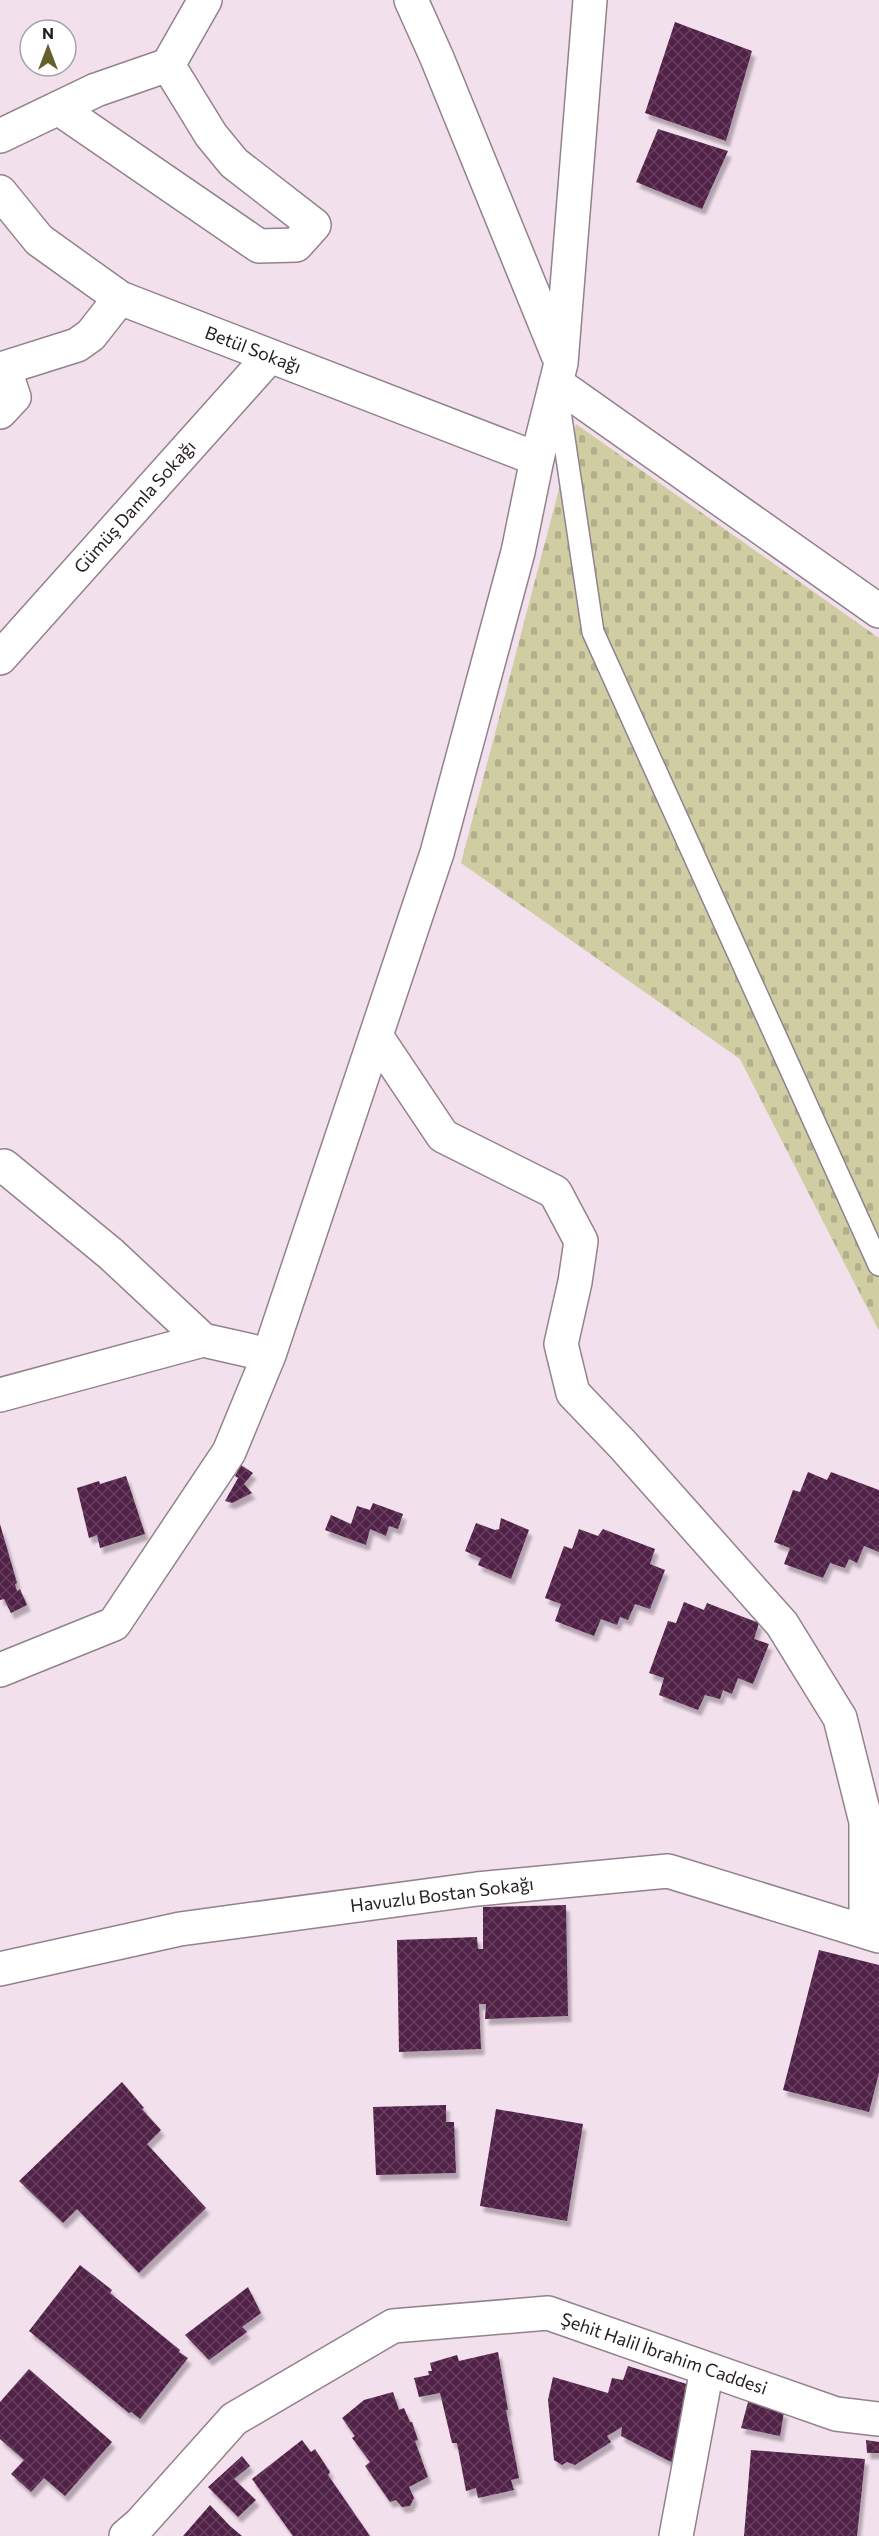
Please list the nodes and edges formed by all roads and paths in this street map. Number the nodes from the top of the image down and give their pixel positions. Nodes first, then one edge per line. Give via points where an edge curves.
1 (205, 0) edge
2 (411, 0) edge
3 (590, 0) edge
4 (168, 65) junction
5 (58, 108) junction
6 (0, 136) edge
7 (0, 192) edge
8 (120, 298) junction
9 (270, 356) junction
10 (2, 366) edge
11 (559, 373) junction
12 (0, 412) edge
13 (537, 459) junction
14 (879, 611) edge
15 (0, 658) edge
16 (375, 1036) junction
17 (0, 1168) edge
18 (879, 1265) edge
19 (203, 1340) junction
20 (269, 1355) junction
21 (0, 1395) edge
22 (0, 1670) edge
23 (873, 1934) edge
24 (0, 1969) edge
25 (707, 2369) junction
26 (879, 2419) edge
27 (126, 2536) edge
28 (676, 2536) edge

1 - 4 street
2 - 11 street
3 - 11 street
4 - 5 street
4 - 5 street via 211,135 234,163 314,225 296,244 259,246
5 - 6 street
7 - 8 street, Betül Sokağı via 39,240
8 - 9 street, Betül Sokağı
8 - 10 street via 91,335 77,345
9 - 13 street, Betül Sokağı
9 - 15 street, Gümüş Damla Sokağı
10 - 12 street via 14,397
11 - 13 street
11 - 14 street
11 - 18 lane via 593,632
13 - 16 street via 518,552 437,852
16 - 20 street
16 - 23 street via 443,1136 555,1192 581,1241 561,1344 573,1393 782,1624 840,1718 866,1822
17 - 19 street via 4,1166 111,1254
19 - 20 street
19 - 21 street
20 - 22 street via 229,1452 114,1624
23 - 24 street, Havuzlu Bostan Sokağı via 668,1871 477,1889 180,1929
25 - 26 street, Şehit Halil İbrahim Caddesi via 836,2414
25 - 27 street, Şehit Halil İbrahim Caddesi via 548,2313 393,2326 234,2419
25 - 28 street

